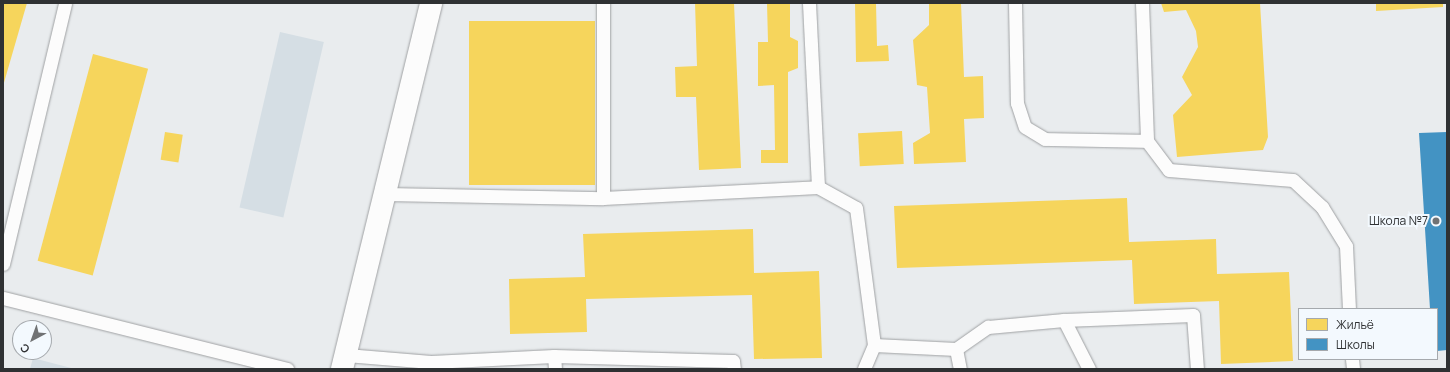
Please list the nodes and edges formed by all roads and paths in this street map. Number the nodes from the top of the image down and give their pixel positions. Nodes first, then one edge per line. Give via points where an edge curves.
1 (65, 3) edge
2 (431, 3) edge
3 (603, 3) edge
4 (810, 3) edge
5 (1015, 3) edge
6 (1142, 3) edge
7 (1147, 141) junction
8 (818, 187) junction
9 (386, 194) junction
10 (603, 198) junction
11 (3, 264) edge
12 (3, 298) edge
13 (1349, 308) edge
14 (1064, 320) junction
15 (874, 345) junction
16 (956, 349) junction
17 (554, 356) junction
18 (344, 362) edge
19 (288, 369) edge
20 (555, 369) edge
21 (734, 369) edge
22 (864, 369) edge
23 (960, 369) edge
24 (1090, 369) edge
25 (1197, 369) edge

1 - 11 lane
2 - 9 street
3 - 10 lane
4 - 8 lane
5 - 7 lane via 1017,103 1026,127 1045,139
6 - 7 lane
7 - 13 lane via 1169,170 1293,180 1322,207 1346,246
8 - 10 lane
8 - 15 lane via 856,208
9 - 10 lane
9 - 18 street
12 - 19 lane
14 - 16 lane via 988,327
14 - 24 lane
14 - 25 lane via 1193,315
15 - 16 lane
15 - 22 lane
16 - 23 lane
17 - 18 lane via 431,362
17 - 20 lane
17 - 21 lane via 733,361

